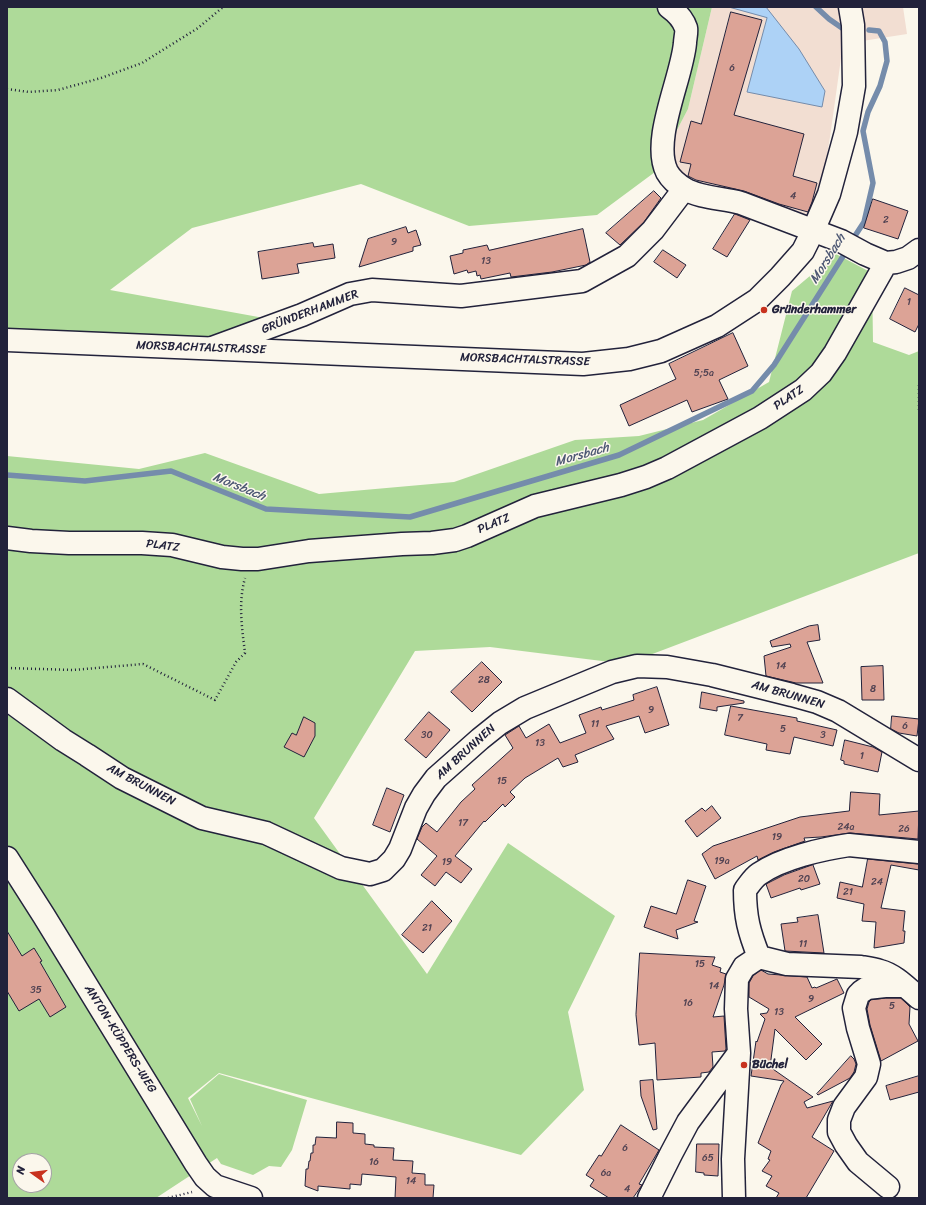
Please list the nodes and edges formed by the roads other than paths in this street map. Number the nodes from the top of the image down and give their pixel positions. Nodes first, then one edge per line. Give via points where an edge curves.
1 (669, 7) edge
2 (850, 7) edge
3 (684, 188) junction
4 (813, 231) junction
5 (919, 250) edge
6 (886, 263) junction
7 (7, 340) edge
8 (212, 348) junction
9 (7, 538) edge
10 (7, 699) edge
11 (919, 760) edge
12 (919, 852) edge
13 (7, 858) edge
14 (759, 957) junction
15 (911, 992) edge
16 (739, 1053) junction
17 (888, 1187) dead end
18 (251, 1198) edge
19 (649, 1198) edge
20 (734, 1198) edge

1 - 3 street via 677,12 686,28 684,51 666,123 663,148 667,172
2 - 4 street, MORSBACHTALSTRASSE via 854,33 854,86 846,132 829,194
3 - 4 street via 696,194 741,203
3 - 8 street, GRÜNDERHAMMER via 654,230 627,256 582,280 461,296 372,290 350,294 302,315
4 - 6 street via 841,241
4 - 8 street, MORSBACHTALSTRASSE via 799,255 757,300 717,326 687,340 661,351 629,359 584,364
5 - 6 street via 908,258
6 - 9 street, PLATZ via 821,373 803,390 760,418 646,478 535,506 455,540 309,551 242,559 172,545 69,543
7 - 8 street, MORSBACHTALSTRASSE
10 - 11 street, AM BRUNNEN via 63,740 122,778 202,818 266,833 341,868 370,874 383,870 394,859 416,808 436,778 500,723 526,708 612,672 637,666 667,667 712,675 817,702 838,711
12 - 14 street via 839,846 779,863 758,875 745,890 745,913 750,936
13 - 18 street, ANTON-KÜPPERS-WEG via 196,1164 215,1186
14 - 15 street via 787,964 861,967 881,971
14 - 16 street via 744,967 738,979 736,1010
15 - 17 street via 885,986 867,988 858,995 854,1008 869,1064 866,1077 844,1107 839,1120 839,1132 858,1162
16 - 19 street via 688,1122
16 - 20 street via 733,1159

